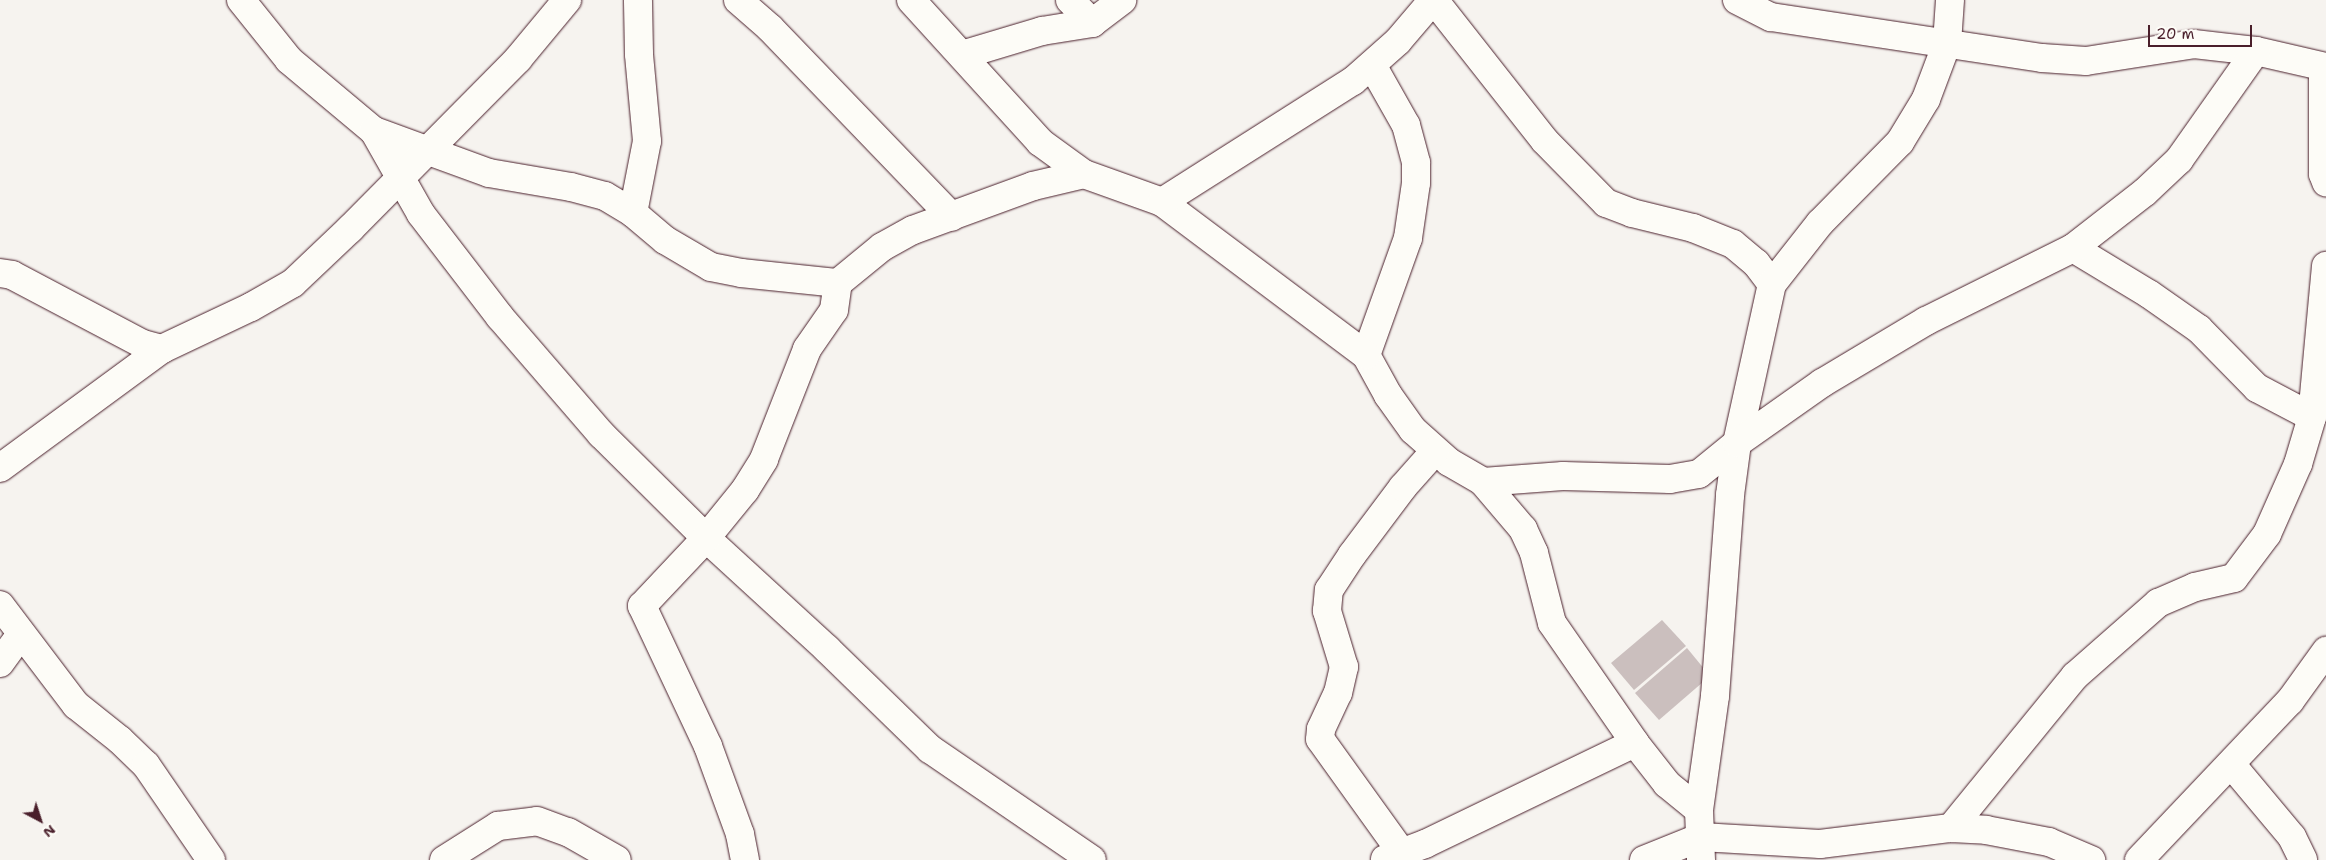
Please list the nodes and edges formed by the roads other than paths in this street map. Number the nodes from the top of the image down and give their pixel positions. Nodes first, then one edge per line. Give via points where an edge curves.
1 (241, 0) edge
2 (567, 0) edge
3 (638, 0) edge
4 (738, 0) edge
5 (911, 0) edge
6 (1070, 0) edge
7 (1122, 0) edge
8 (1433, 0) edge
9 (1737, 0) edge
10 (1950, 0) edge
11 (1092, 24) junction
12 (1947, 43) junction
13 (2256, 51) junction
14 (962, 55) junction
15 (1372, 65) junction
16 (2325, 67) edge
17 (374, 131) junction
18 (428, 150) junction
19 (1084, 174) junction
20 (400, 179) junction
21 (2326, 182) edge
22 (1162, 202) junction
23 (633, 213) junction
24 (952, 218) junction
25 (2073, 248) junction
26 (2326, 266) edge
27 (0, 273) edge
28 (838, 283) junction
29 (1772, 284) junction
30 (162, 349) junction
31 (1366, 355) junction
32 (2320, 386) edge
33 (2312, 417) junction
34 (1737, 443) junction
35 (1435, 451) junction
36 (0, 468) edge
37 (1483, 482) junction
38 (706, 538) junction
39 (0, 605) edge
40 (21, 634) junction
41 (2326, 651) edge
42 (0, 663) edge
43 (1635, 742) junction
44 (2231, 764) junction
45 (1699, 810) junction
46 (1951, 828) junction
47 (1701, 849) edge
48 (1412, 854) edge
49 (211, 860) edge
50 (444, 860) edge
51 (616, 860) edge
52 (745, 860) edge
53 (1092, 860) edge
54 (1644, 860) edge
55 (2091, 860) edge
56 (2139, 860) edge
57 (2303, 860) edge

1 - 17 street via 289,60
2 - 18 street via 518,58
3 - 23 street via 638,46 647,141
4 - 24 street via 770,28
5 - 14 street
6 - 11 street
7 - 11 street
8 - 15 street via 1398,41
8 - 29 street via 1544,140 1606,203 1693,228 1733,244 1756,263
9 - 12 street via 1772,17
10 - 12 street
11 - 14 street via 1042,31
12 - 13 street via 2042,58 2086,61 2194,44
12 - 29 street via 1926,98 1900,142 1820,223
13 - 16 street
13 - 25 street via 2178,160 2145,192
14 - 19 street via 1040,142
15 - 22 street via 1353,81
15 - 31 street via 1406,125 1416,163 1416,183 1408,238
16 - 21 street via 2323,174
17 - 18 street
17 - 20 street
18 - 20 street
18 - 23 street via 489,174 571,187 604,196
19 - 22 street
19 - 24 street via 1033,186
20 - 30 street via 293,283
20 - 38 street via 421,214 500,317 601,434
22 - 31 street
23 - 28 street via 665,240 711,267
24 - 28 street via 913,230 882,247
25 - 33 street via 2149,294 2198,329 2257,388
25 - 34 street via 1926,321 1822,384
26 - 32 street
27 - 30 street via 12,275 143,344
28 - 38 street via 834,310 807,349 764,459 745,490
29 - 34 street
30 - 36 street
31 - 35 street via 1388,396 1413,430
32 - 33 street
33 - 46 street via 2284,498 2267,534 2242,572 2234,578 2195,587 2158,603 2075,676
34 - 37 street via 1699,474 1670,479 1563,476
34 - 45 street via 1729,504 1715,696
35 - 37 street
35 - 48 street via 1402,487 1352,555 1329,590 1327,612 1344,667 1338,693 1321,728 1320,739
37 - 43 street via 1523,529 1534,553 1552,623
38 - 52 street via 642,606 708,746 740,834
38 - 53 street via 827,648 930,749
39 - 40 street
40 - 42 street
40 - 49 street via 76,705 146,765
41 - 44 street via 2290,701
43 - 45 street via 1667,784
43 - 48 street
44 - 56 street
44 - 57 street via 2292,837
45 - 47 street
46 - 47 street via 1820,844
46 - 55 street via 1986,830 2049,842
47 - 54 street
50 - 51 street via 498,826 537,821 568,832

